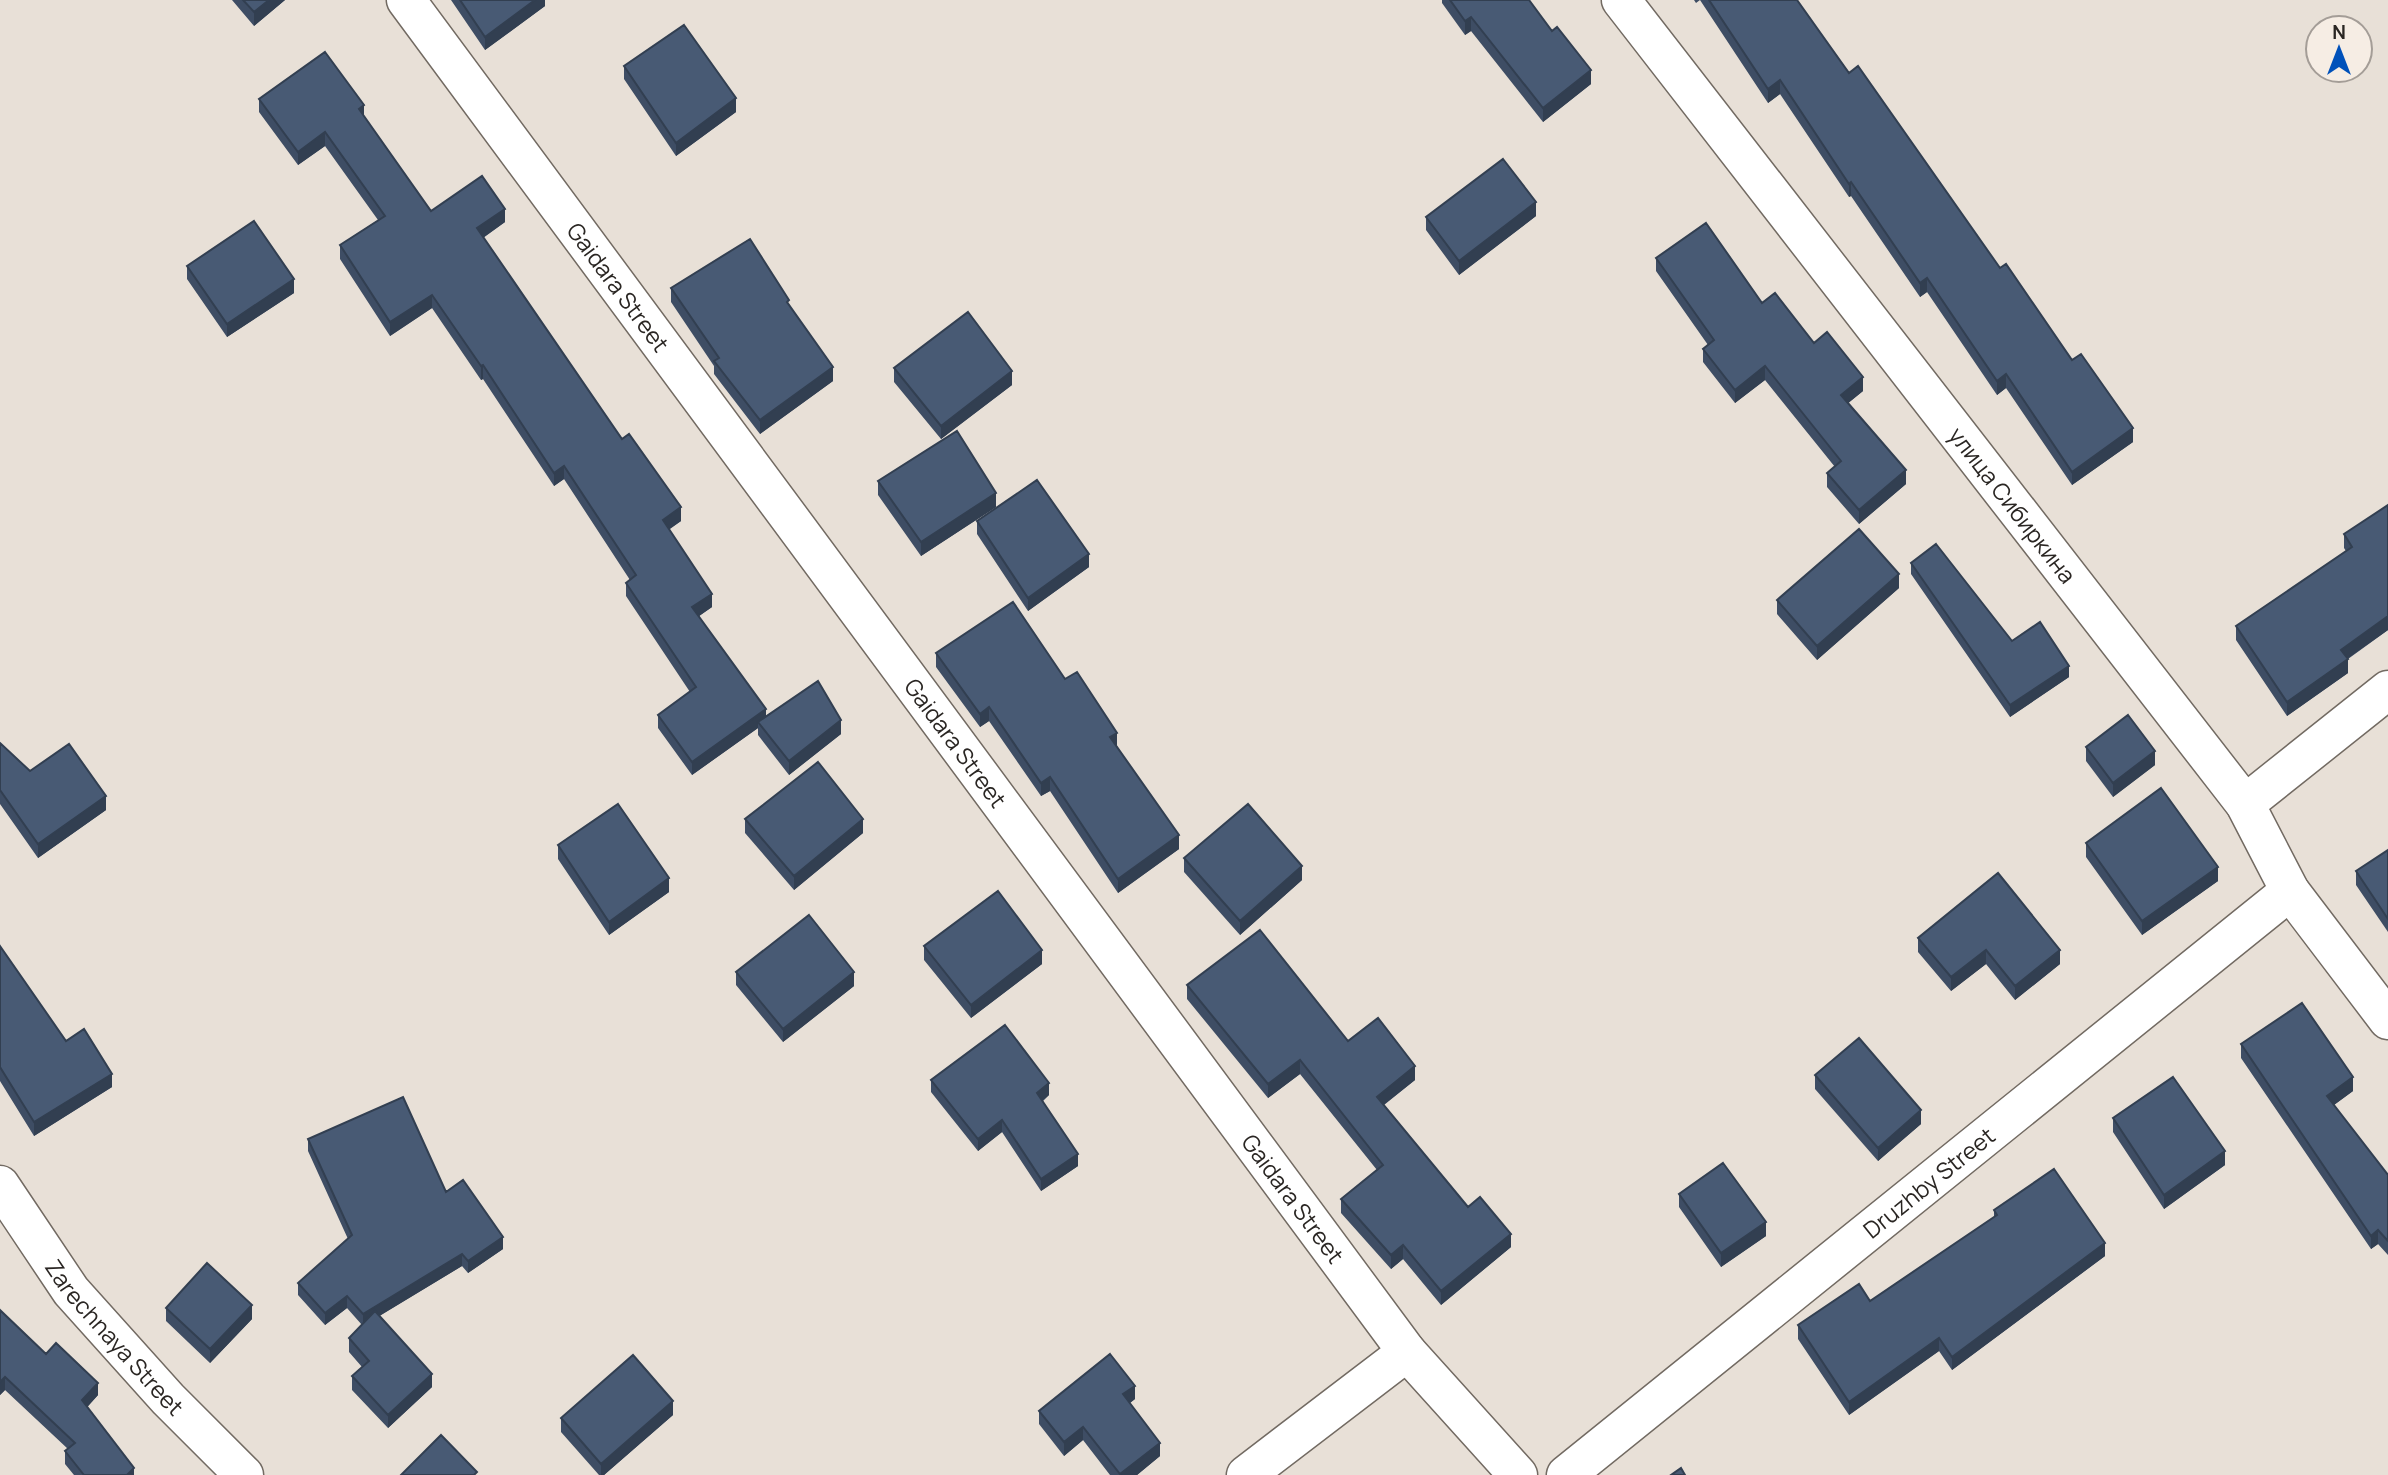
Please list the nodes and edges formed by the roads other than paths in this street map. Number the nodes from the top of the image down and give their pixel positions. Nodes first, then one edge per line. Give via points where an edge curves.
1 (406, 0) edge
2 (1621, 0) edge
3 (2388, 690) edge
4 (2245, 804) junction
5 (2290, 891) junction
6 (2388, 1020) edge
7 (0, 1185) edge
8 (1407, 1352) junction
9 (244, 1475) edge
10 (1246, 1475) edge
11 (1518, 1475) edge
12 (1566, 1475) edge

1 - 8 street, Gaidara Street
2 - 4 street, улица Сибиркина
3 - 4 street
4 - 5 street, улица Сибиркина
5 - 6 street, улица Сибиркина
5 - 12 street, Druzhby Street
7 - 9 street, Zarechnaya Street via 71,1291 167,1399
8 - 10 street
8 - 11 street, Gaidara Street

